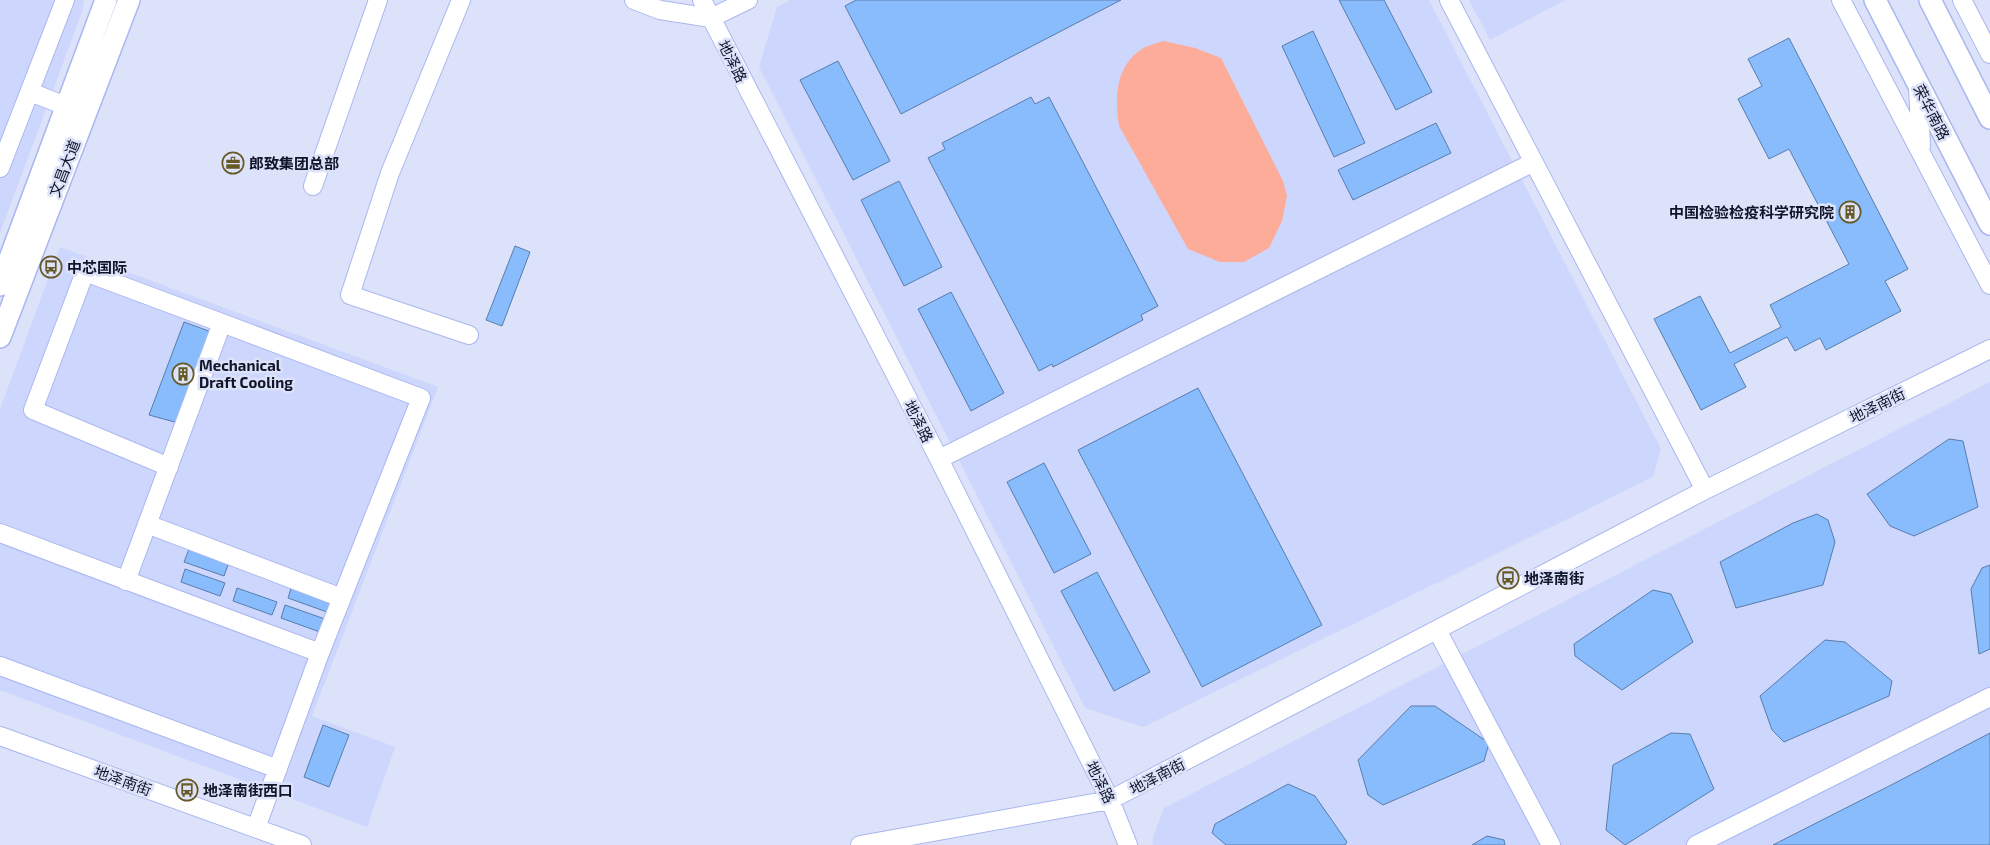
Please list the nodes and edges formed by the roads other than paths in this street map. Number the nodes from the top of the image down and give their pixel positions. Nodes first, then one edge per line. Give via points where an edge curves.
1 (65, 0) edge
2 (106, 0) edge
3 (129, 0) edge
4 (378, 0) edge
5 (461, 0) edge
6 (634, 0) edge
7 (702, 0) edge
8 (748, 0) edge
9 (1449, 0) edge
10 (1841, 0) edge
11 (1874, 0) edge
12 (1930, 0) edge
13 (1962, 0) edge
14 (711, 18) junction
15 (1990, 54) edge
16 (1918, 86) junction
17 (30, 92) junction
18 (75, 110) junction
19 (1990, 118) edge
20 (1922, 152) junction
21 (1534, 162) junction
22 (0, 168) edge
23 (313, 186) dead end
24 (1990, 224) edge
25 (0, 285) edge
26 (1990, 285) edge
27 (222, 323) junction
28 (469, 335) dead end
29 (0, 337) edge
30 (1990, 348) edge
31 (939, 459) junction
32 (168, 467) junction
33 (1705, 490) junction
34 (147, 524) junction
35 (0, 533) edge
36 (126, 580) junction
37 (342, 598) junction
38 (1437, 630) junction
39 (320, 654) junction
40 (0, 666) edge
41 (1990, 697) edge
42 (0, 736) edge
43 (278, 769) junction
44 (1110, 800) junction
45 (256, 828) junction
46 (302, 845) edge
47 (860, 845) edge
48 (1128, 845) edge
49 (1551, 845) edge
50 (1696, 845) edge

1 - 17 street
2 - 18 main road, 文昌大道
3 - 18 main road, 文昌大道
4 - 23 street
5 - 28 street via 390,173 350,295
6 - 14 street via 660,10
7 - 14 street, 地泽路
8 - 14 street
9 - 21 street
10 - 20 street
11 - 16 main road, 荣华南路
12 - 19 main road
13 - 15 street
14 - 31 street, 地泽路
16 - 20 street
16 - 24 main road, 荣华南路
17 - 18 street
17 - 22 street
18 - 25 main road, 文昌大道
18 - 29 main road, 文昌大道
20 - 26 street
21 - 31 street
21 - 33 street
27 - 32 street
27 - 32 street via 85,272 33,410
27 - 37 street via 421,398
30 - 33 street, 地泽南街
31 - 44 street, 地泽路
32 - 34 street
33 - 38 street, 地泽南街
34 - 36 street
34 - 37 street
35 - 36 street
36 - 39 street
37 - 39 street
38 - 44 street, 地泽南街
38 - 49 street
39 - 43 street
40 - 43 street
41 - 50 street
42 - 45 street, 地泽南街
43 - 45 street
44 - 47 street, 地泽南街
44 - 48 street, 地泽路
45 - 46 street, 地泽南街

